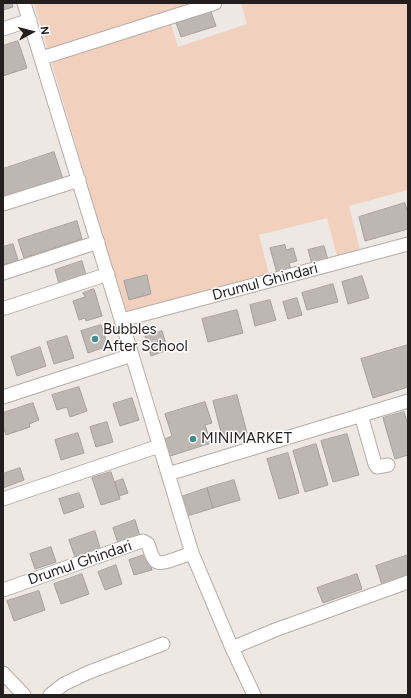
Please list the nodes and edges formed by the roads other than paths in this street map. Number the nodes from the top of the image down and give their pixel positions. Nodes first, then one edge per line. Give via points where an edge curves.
1 (24, 3) edge
2 (215, 3) edge
3 (30, 20) junction
4 (3, 30) edge
5 (42, 58) junction
6 (79, 180) junction
7 (3, 204) edge
8 (98, 242) junction
9 (408, 244) edge
10 (3, 273) edge
11 (108, 274) junction
12 (5, 308) dead end
13 (122, 320) junction
14 (132, 355) junction
15 (3, 397) edge
16 (408, 401) edge
17 (361, 415) junction
18 (159, 446) junction
19 (388, 465) dead end
20 (168, 474) junction
21 (3, 499) edge
22 (192, 553) junction
23 (408, 582) edge
24 (3, 590) edge
25 (163, 644) dead end
26 (232, 648) junction
27 (3, 673) edge
28 (24, 695) edge
29 (50, 695) edge
30 (254, 695) edge

1 - 3 street
2 - 5 street
3 - 4 street
3 - 5 street
5 - 6 street
6 - 7 street
6 - 8 street
8 - 10 street
8 - 11 street
9 - 13 street, Drumul Ghindari
11 - 12 street
11 - 13 street
13 - 14 street
14 - 15 street
14 - 18 street
16 - 17 street
17 - 19 street via 375,464 377,467
17 - 20 street
18 - 20 street
18 - 21 street
20 - 22 street
22 - 24 street, Drumul Ghindari via 162,563 156,562 148,544 143,541 136,542
22 - 26 street
23 - 26 street
25 - 29 street via 87,672
26 - 30 street
27 - 28 street

